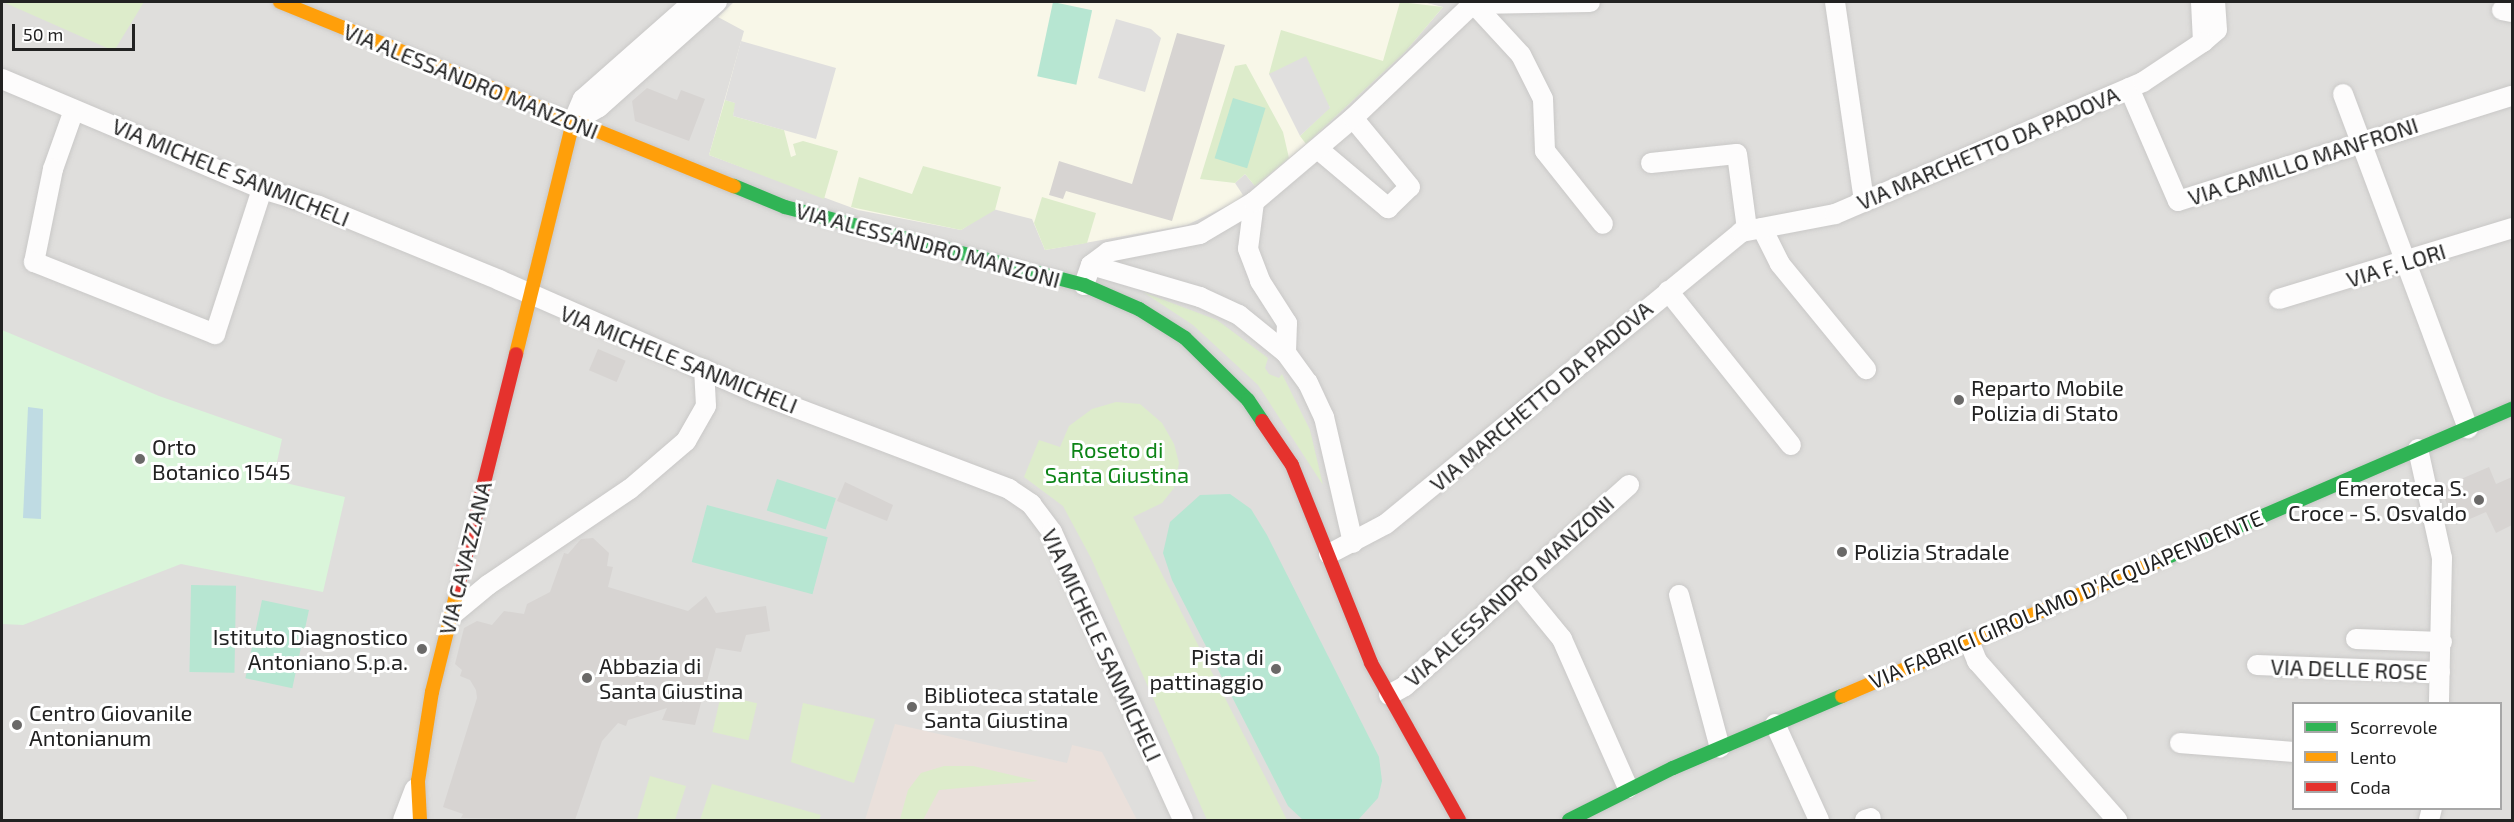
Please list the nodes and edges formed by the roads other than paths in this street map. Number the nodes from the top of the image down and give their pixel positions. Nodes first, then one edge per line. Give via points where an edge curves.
1 (280, 2) edge
2 (693, 2) edge
3 (717, 2) edge
4 (1590, 2) edge
5 (1835, 2) edge
6 (2201, 2) edge
7 (2216, 2) edge
8 (1475, 3) edge
9 (2203, 42) junction
10 (2, 79) edge
11 (2129, 88) junction
12 (2343, 94) dead end
13 (2512, 96) edge
14 (74, 110) junction
15 (1353, 118) junction
16 (573, 122) junction
17 (2360, 142) junction
18 (1318, 149) junction
19 (1652, 163) dead end
20 (262, 189) junction
21 (1864, 200) junction
22 (1254, 202) junction
23 (1603, 224) dead end
24 (2512, 228) edge
25 (1755, 229) junction
26 (2405, 264) junction
27 (1090, 265) junction
28 (1084, 285) junction
29 (1668, 291) junction
30 (529, 296) junction
31 (2279, 299) dead end
32 (1286, 353) junction
33 (704, 369) junction
34 (1866, 369) dead end
35 (2512, 409) edge
36 (2468, 428) junction
37 (1791, 445) dead end
38 (2418, 449) junction
39 (1629, 485) dead end
40 (1353, 543) junction
41 (1329, 554) junction
42 (1517, 584) junction
43 (1679, 595) dead end
44 (453, 614) junction
45 (2356, 639) dead end
46 (1969, 641) junction
47 (2442, 642) junction
48 (2257, 665) dead end
49 (2440, 672) junction
50 (1389, 695) junction
51 (2439, 702) edge
52 (1775, 724) junction
53 (2180, 743) dead end
54 (1720, 748) junction
55 (2292, 752) edge
56 (418, 781) junction
57 (1628, 788) junction
58 (404, 820) edge
59 (420, 820) edge
60 (1183, 820) edge
61 (1459, 820) edge
62 (1569, 820) edge
63 (1819, 820) edge
64 (2117, 820) edge

1 - 16 main road, VIA ALESSANDRO MANZONI
2 - 16 street via 600,82 583,99
3 - 16 street via 599,107
4 - 8 street
5 - 21 street
6 - 9 street
7 - 9 street, VIA MARCHETTO DA PADOVA via 2217,30
8 - 15 street
8 - 23 street via 1521,55 1543,99 1545,151
9 - 11 street, VIA MARCHETTO DA PADOVA
10 - 14 street, VIA MICHELE SANMICHELI
11 - 17 street, VIA CAMILLO MANFRONI via 2178,201
11 - 21 street, VIA MARCHETTO DA PADOVA
12 - 17 street
13 - 17 street, VIA CAMILLO MANFRONI
14 - 20 street, VIA MICHELE SANMICHELI
14 - 20 street via 53,169 34,262 215,334
15 - 18 street
15 - 18 street via 1410,187 1388,208
16 - 28 main road, VIA ALESSANDRO MANZONI via 823,220
16 - 30 main road, VIA CAVAZZANA
17 - 26 street
18 - 22 street
19 - 25 street via 1737,154
20 - 30 street, VIA MICHELE SANMICHELI via 319,206
21 - 25 street, VIA MARCHETTO DA PADOVA via 1816,221
22 - 27 street via 1200,234 1108,252
22 - 32 street via 1248,249 1260,281 1287,323
24 - 26 street, VIA F. LORI
25 - 29 street, VIA MARCHETTO DA PADOVA
25 - 34 street
26 - 31 street, VIA F. LORI
26 - 36 street
27 - 28 street
27 - 32 street, VIA ALESSANDRO MANZONI via 1200,297 1239,315
28 - 41 main road, VIA ALESSANDRO MANZONI via 1139,309 1185,338 1248,400 1292,465
29 - 37 street
29 - 40 street, VIA MARCHETTO DA PADOVA via 1386,524
30 - 33 street, VIA MICHELE SANMICHELI
30 - 44 main road, VIA CAVAZZANA
32 - 40 street, VIA ALESSANDRO MANZONI via 1324,417
33 - 44 street via 706,406 686,441 630,489 488,585
33 - 60 street, VIA MICHELE SANMICHELI via 1009,489 1031,504 1052,532
35 - 36 main road, VIA FABRICI GIROLAMO D'ACQUAPENDENTE
36 - 38 main road, VIA FABRICI GIROLAMO D'ACQUAPENDENTE
38 - 46 main road, VIA FABRICI GIROLAMO D'ACQUAPENDENTE
38 - 47 street, VIA DELLE ROSE via 2442,558
39 - 42 street, VIA ALESSANDRO MANZONI
40 - 41 street, VIA MARCHETTO DA PADOVA
41 - 50 main road, VIA ALESSANDRO MANZONI
42 - 50 street, VIA ALESSANDRO MANZONI via 1406,687
42 - 57 street via 1562,639
43 - 54 street
44 - 56 main road, VIA CAVAZZANA via 432,692
45 - 47 street, VIA DELLE ROSE
46 - 52 main road, VIA FABRICI GIROLAMO D'ACQUAPENDENTE
46 - 64 street via 1977,661
47 - 49 street, VIA DELLE ROSE
48 - 49 street, VIA DELLE ROSE
49 - 51 street, VIA DELLE ROSE
50 - 61 main road, VIA ALESSANDRO MANZONI
52 - 54 main road, VIA FABRICI GIROLAMO D'ACQUAPENDENTE
52 - 63 street
53 - 55 street
54 - 57 main road, VIA FABRICI GIROLAMO D'ACQUAPENDENTE
56 - 58 street, VIA CAVAZZANA
56 - 59 main road
57 - 62 main road, VIA FABRICI GIROLAMO D'ACQUAPENDENTE

